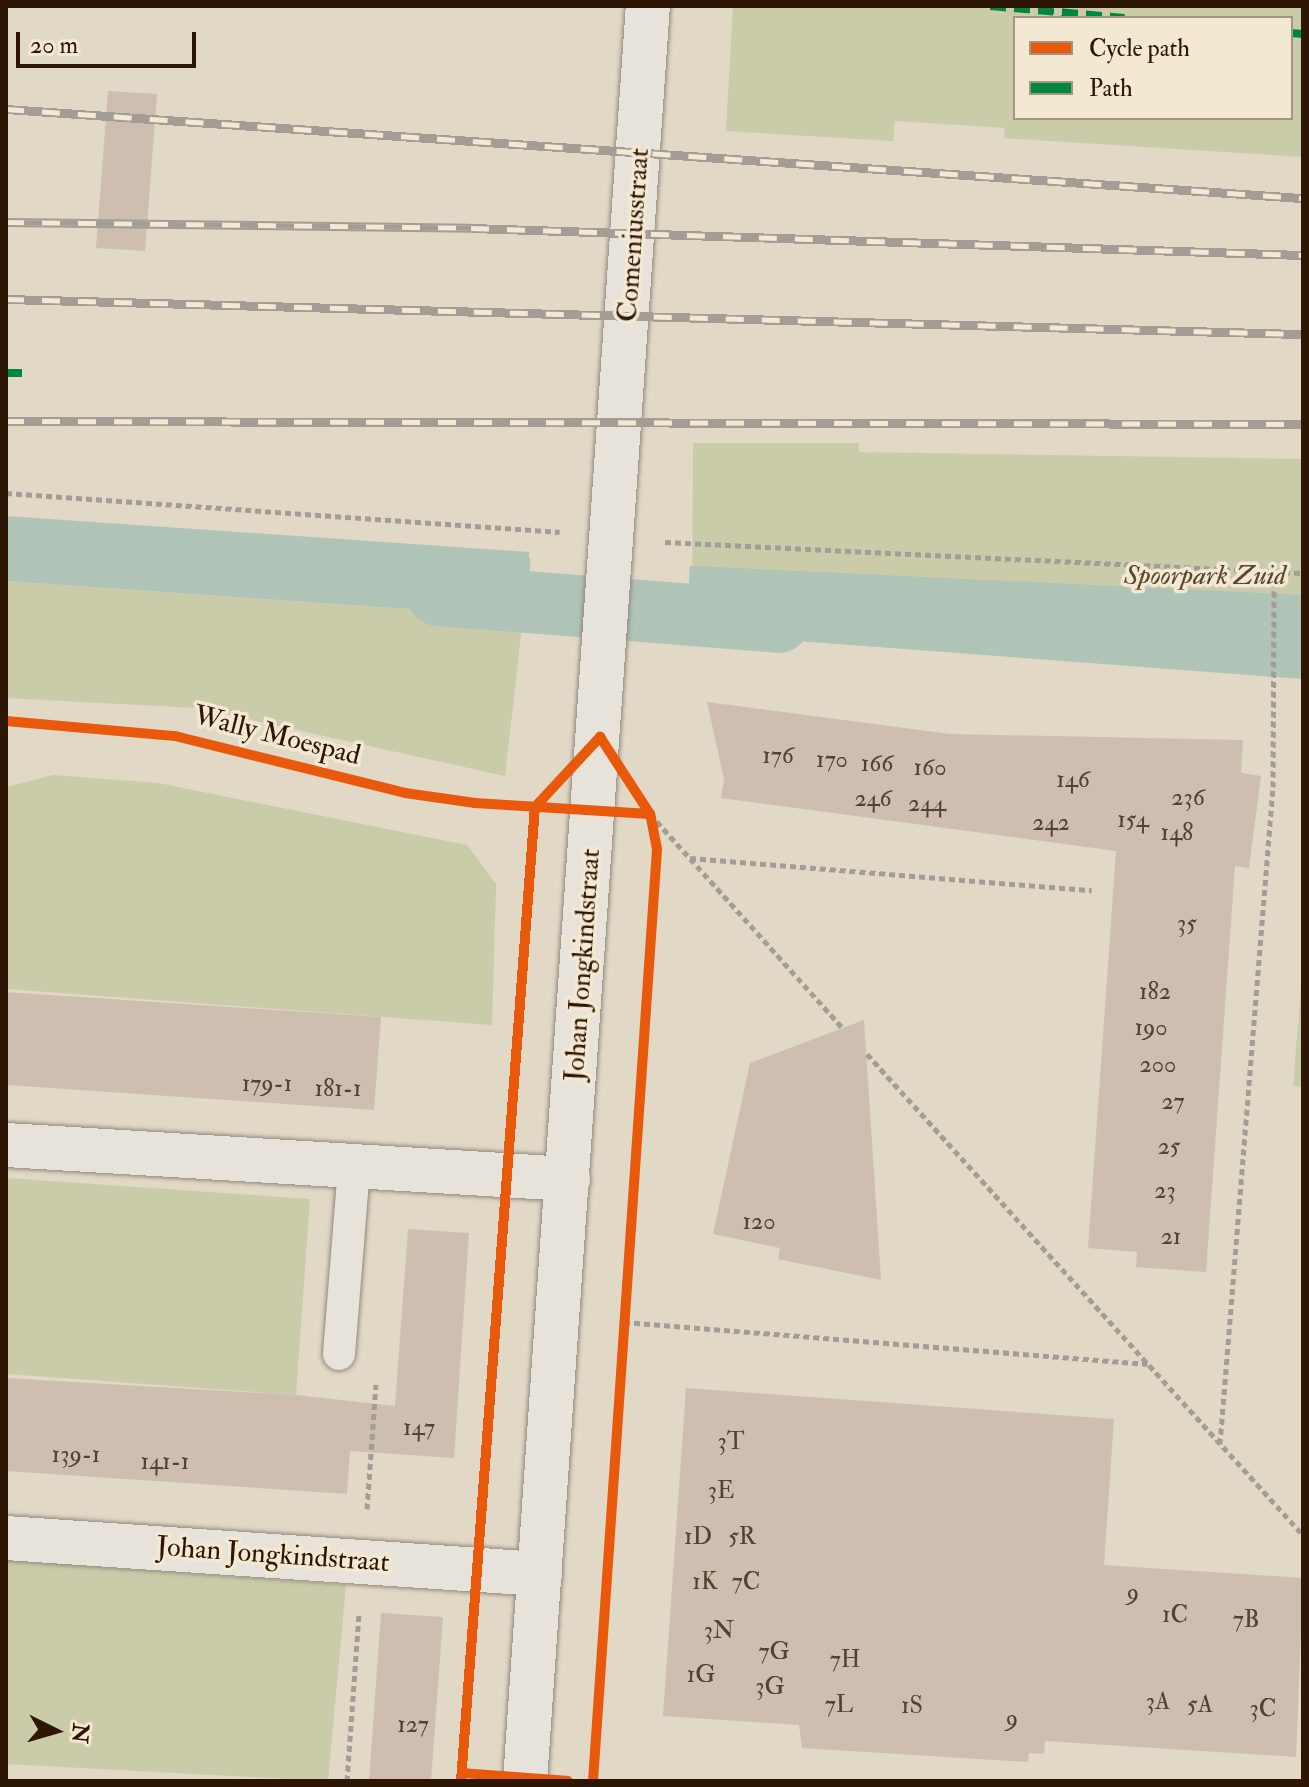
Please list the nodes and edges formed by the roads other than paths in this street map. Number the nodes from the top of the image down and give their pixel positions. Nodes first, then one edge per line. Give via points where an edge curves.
1 (648, 6) edge
2 (619, 465) joint
3 (6, 1145) edge
4 (354, 1166) junction
5 (568, 1179) junction
6 (339, 1354) dead end
7 (6, 1538) edge
8 (540, 1574) junction
9 (525, 1781) edge

1 - 2 street, Comeniusstraat
2 - 5 street, Johan Jongkindstraat
3 - 4 street
4 - 5 street
4 - 6 lane
5 - 8 street, Johan Jongkindstraat
7 - 8 street, Johan Jongkindstraat
8 - 9 street, Johan Jongkindstraat

